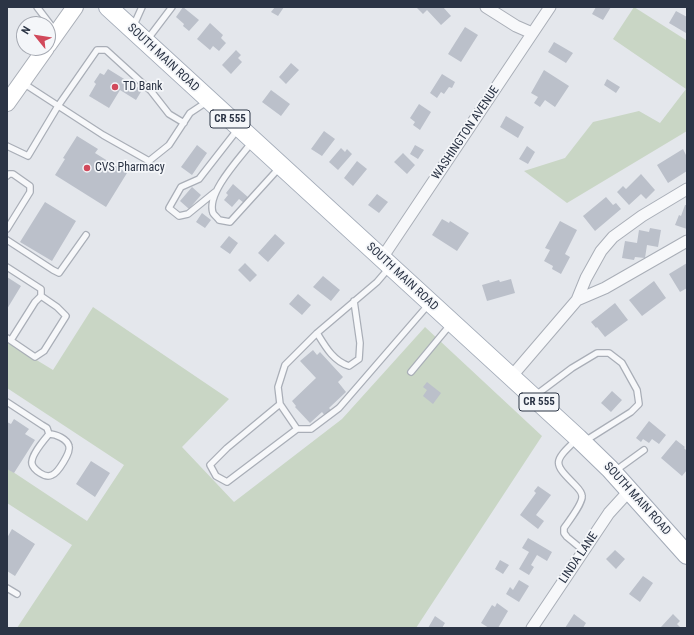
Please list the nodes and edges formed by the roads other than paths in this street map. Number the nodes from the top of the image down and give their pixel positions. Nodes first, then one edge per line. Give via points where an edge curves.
1 (75, 7) edge
2 (108, 7) edge
3 (142, 7) edge
4 (172, 7) edge
5 (486, 7) edge
6 (550, 7) edge
7 (132, 29) junction
8 (56, 33) edge
9 (532, 34) junction
10 (146, 42) junction
11 (40, 56) edge
12 (22, 82) junction
13 (210, 100) junction
14 (7, 102) edge
15 (58, 106) junction
16 (184, 123) junction
17 (239, 127) junction
18 (253, 140) junction
19 (7, 146) edge
20 (281, 166) junction
21 (7, 176) edge
22 (687, 189) edge
23 (215, 192) junction
24 (7, 228) edge
25 (86, 235) dead end
26 (7, 240) edge
27 (687, 241) edge
28 (386, 262) junction
29 (7, 266) edge
30 (41, 296) junction
31 (577, 300) junction
32 (354, 301) junction
33 (430, 303) junction
34 (452, 323) junction
35 (317, 333) junction
36 (9, 339) edge
37 (411, 372) dead end
38 (511, 377) junction
39 (533, 397) junction
40 (7, 402) edge
41 (280, 404) junction
42 (297, 429) junction
43 (49, 434) junction
44 (580, 440) junction
45 (644, 450) dead end
46 (613, 472) junction
47 (630, 490) junction
48 (584, 551) junction
49 (687, 555) edge
50 (7, 588) edge
51 (17, 594) dead end
52 (532, 628) edge

1 - 8 street
2 - 7 main road, SOUTH MAIN ROAD / CR 555
3 - 7 lane
4 - 10 lane
5 - 9 street
6 - 9 street, WASHINGTON AVENUE
7 - 10 main road, SOUTH MAIN ROAD / CR 555
9 - 28 street, WASHINGTON AVENUE
10 - 13 main road, SOUTH MAIN ROAD / CR 555
11 - 12 street
12 - 14 street
12 - 15 lane
13 - 16 lane via 190,113
13 - 17 main road, SOUTH MAIN ROAD / CR 555
15 - 16 lane via 149,161 169,145
15 - 16 lane via 97,50 106,50 151,91 169,114
15 - 19 lane via 28,156
17 - 18 main road, SOUTH MAIN ROAD / CR 555
17 - 23 lane via 199,179 181,187 170,208 179,216 188,214
18 - 20 main road, SOUTH MAIN ROAD / CR 555
18 - 23 lane
20 - 23 lane via 230,222 219,220 213,213
20 - 28 main road, SOUTH MAIN ROAD / CR 555
21 - 24 lane via 13,174 30,186 30,192
22 - 31 street via 613,237 586,278
25 - 26 lane via 59,273
27 - 31 street via 605,288
28 - 32 lane via 377,282
28 - 33 main road, SOUTH MAIN ROAD / CR 555
29 - 30 lane via 41,289
30 - 36 lane
30 - 36 lane via 66,316 44,351 35,357
31 - 38 street
32 - 35 lane
32 - 35 lane via 360,343 359,359 349,366 340,364 326,349
33 - 34 main road, SOUTH MAIN ROAD / CR 555
33 - 42 lane via 339,408 311,429
34 - 37 lane
34 - 38 main road, SOUTH MAIN ROAD / CR 555
35 - 41 lane via 285,365 278,387
38 - 39 main road, SOUTH MAIN ROAD / CR 555
39 - 44 main road, SOUTH MAIN ROAD / CR 555
39 - 44 lane via 597,353 609,353 622,363 637,390 638,404 631,412
40 - 43 lane via 42,424
41 - 42 lane
41 - 42 lane via 210,465 216,476 227,482
43 - 43 lane via 54,434 66,442 69,450 57,472 48,476 34,468 32,459
44 - 46 main road, SOUTH MAIN ROAD / CR 555
44 - 48 lane via 559,458 558,464 561,471 579,488 582,496 564,528 564,533
45 - 46 lane
46 - 47 main road, SOUTH MAIN ROAD / CR 555
47 - 48 street, LINDA LANE via 609,513
47 - 49 main road, SOUTH MAIN ROAD / CR 555
48 - 52 street, LINDA LANE
50 - 51 lane

